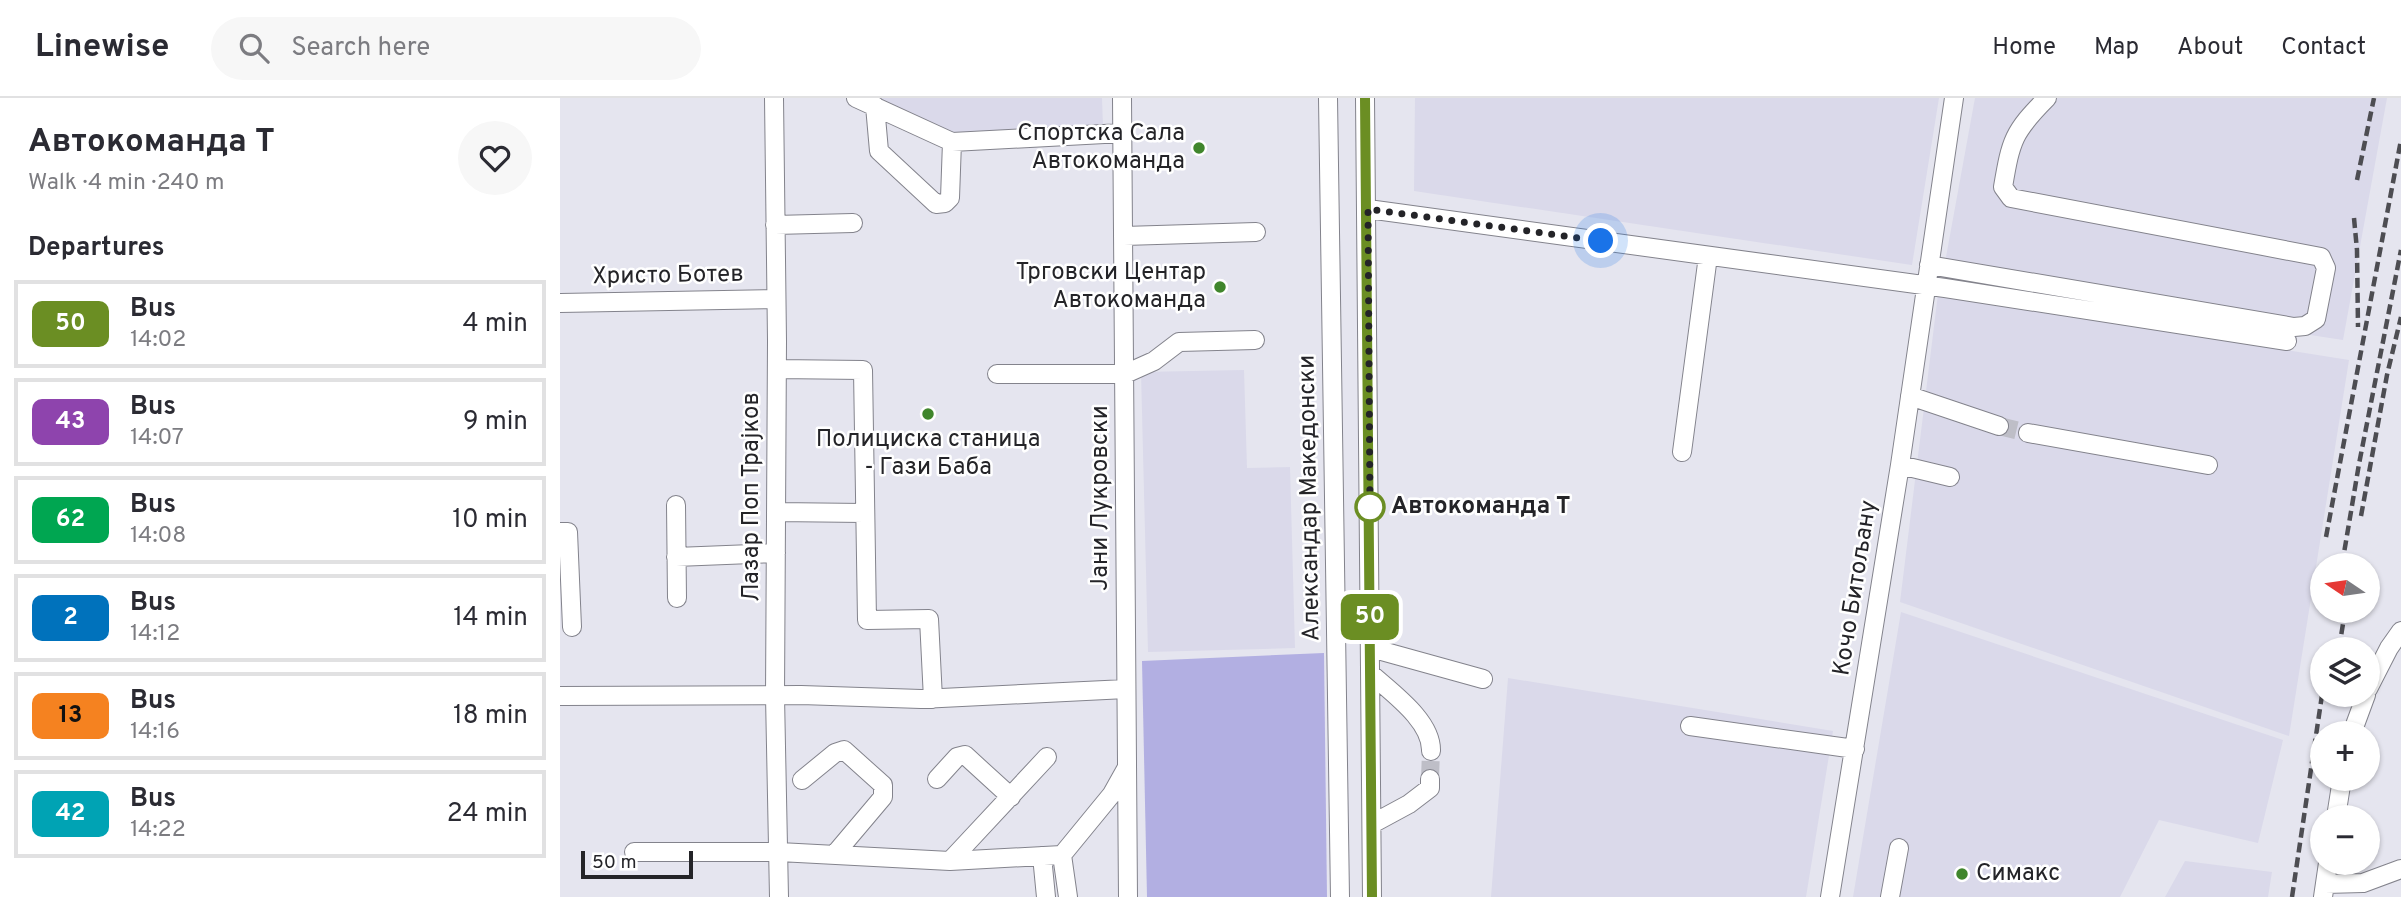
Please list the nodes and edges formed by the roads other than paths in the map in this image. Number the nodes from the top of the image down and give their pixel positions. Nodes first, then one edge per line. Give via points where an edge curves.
1 (774, 98) edge
2 (856, 98) edge
3 (1122, 98) edge
4 (1328, 98) edge
5 (1365, 98) edge
6 (1955, 98) edge
7 (2046, 98) edge
8 (875, 106) junction
9 (1122, 133) junction
10 (953, 142) junction
11 (1368, 209) junction
12 (853, 223) dead end
13 (775, 225) junction
14 (1256, 232) dead end
15 (1124, 236) junction
16 (1708, 256) junction
17 (1929, 265) junction
18 (1926, 286) junction
19 (776, 299) junction
20 (560, 303) edge
21 (1255, 340) dead end
22 (2287, 341) dead end
23 (777, 369) junction
24 (997, 374) dead end
25 (1125, 374) junction
26 (1910, 396) junction
27 (1999, 426) tunnel mouth
28 (2028, 433) tunnel mouth
29 (1682, 452) dead end
30 (1900, 465) junction
31 (2208, 465) dead end
32 (1950, 477) dead end
33 (676, 505) dead end
34 (776, 512) junction
35 (864, 513) junction
36 (560, 532) edge
37 (776, 553) junction
38 (676, 557) junction
39 (677, 598) dead end
40 (572, 626) dead end
41 (2401, 631) edge
42 (1371, 648) junction
43 (2380, 666) edge
44 (1371, 674) junction
45 (1483, 679) dead end
46 (1126, 690) junction
47 (560, 696) edge
48 (775, 696) junction
49 (933, 699) junction
50 (1690, 726) dead end
51 (1855, 749) junction
52 (1431, 751) tunnel mouth
53 (1047, 757) dead end
54 (1128, 766) junction
55 (937, 779) dead end
56 (1430, 779) tunnel mouth
57 (802, 780) dead end
58 (1011, 797) junction
59 (1372, 824) junction
60 (1899, 848) dead end
61 (634, 852) dead end
62 (779, 852) junction
63 (834, 855) junction
64 (1062, 855) junction
65 (1042, 856) junction
66 (950, 861) junction
67 (2401, 869) edge
68 (2324, 890) edge
69 (779, 897) edge
70 (1046, 897) edge
71 (1068, 897) edge
72 (1128, 897) edge
73 (1340, 897) edge
74 (1372, 897) edge
75 (1830, 897) edge
76 (1890, 897) edge

1 - 13 street, Лазар Поп Трајков
2 - 8 street
3 - 9 street, Јани Лукровски
4 - 73 street, Александар Македонски
5 - 11 street
6 - 17 street, Кочо Битољану
7 - 17 street via 2010,144 2003,187 2011,198 2321,257 2326,268 2316,319 2294,327
8 - 10 street
8 - 10 street via 879,152 936,204 950,198
9 - 10 street
9 - 15 street, Јани Лукровски
11 - 16 street
11 - 42 street
12 - 13 street
13 - 19 street, Лазар Поп Трајков
14 - 15 street
15 - 25 street, Јани Лукровски
16 - 18 street
16 - 29 street
17 - 18 street, Кочо Битољану
18 - 22 street
18 - 26 street, Кочо Битољану
19 - 20 street, Христо Ботев
19 - 23 street, Лазар Поп Трајков
21 - 25 street via 1179,342
23 - 34 street, Лазар Поп Трајков
23 - 35 street via 863,370
24 - 25 street
25 - 46 street, Јани Лукровски
26 - 27 street
26 - 30 street, Кочо Битољану
28 - 31 street
30 - 32 street
30 - 51 street, Кочо Битољану
33 - 38 street
34 - 35 street
34 - 37 street, Лазар Поп Трајков
35 - 49 street via 867,620 929,619
36 - 40 street via 568,532
37 - 38 street
37 - 48 street, Лазар Поп Трајков
38 - 39 street
41 - 43 street
42 - 44 street
42 - 45 street
44 - 52 street via 1412,709 1431,741
44 - 59 street
46 - 49 street
46 - 54 street, Јани Лукровски
47 - 48 street
48 - 49 street
48 - 62 street, Лазар Поп Трајков
50 - 51 street
51 - 75 street, Кочо Битољану
53 - 58 street
54 - 64 street via 1112,794
54 - 72 street, Јани Лукровски
55 - 58 street via 957,757 965,755
56 - 59 street via 1430,788
57 - 63 street via 844,750 883,785 883,797
58 - 66 street
59 - 74 street
60 - 76 street
61 - 62 street
62 - 63 street
62 - 69 street, Лазар Поп Трајков
63 - 66 street
64 - 65 street
64 - 71 street
65 - 66 street
65 - 70 street
67 - 68 street via 2363,883

